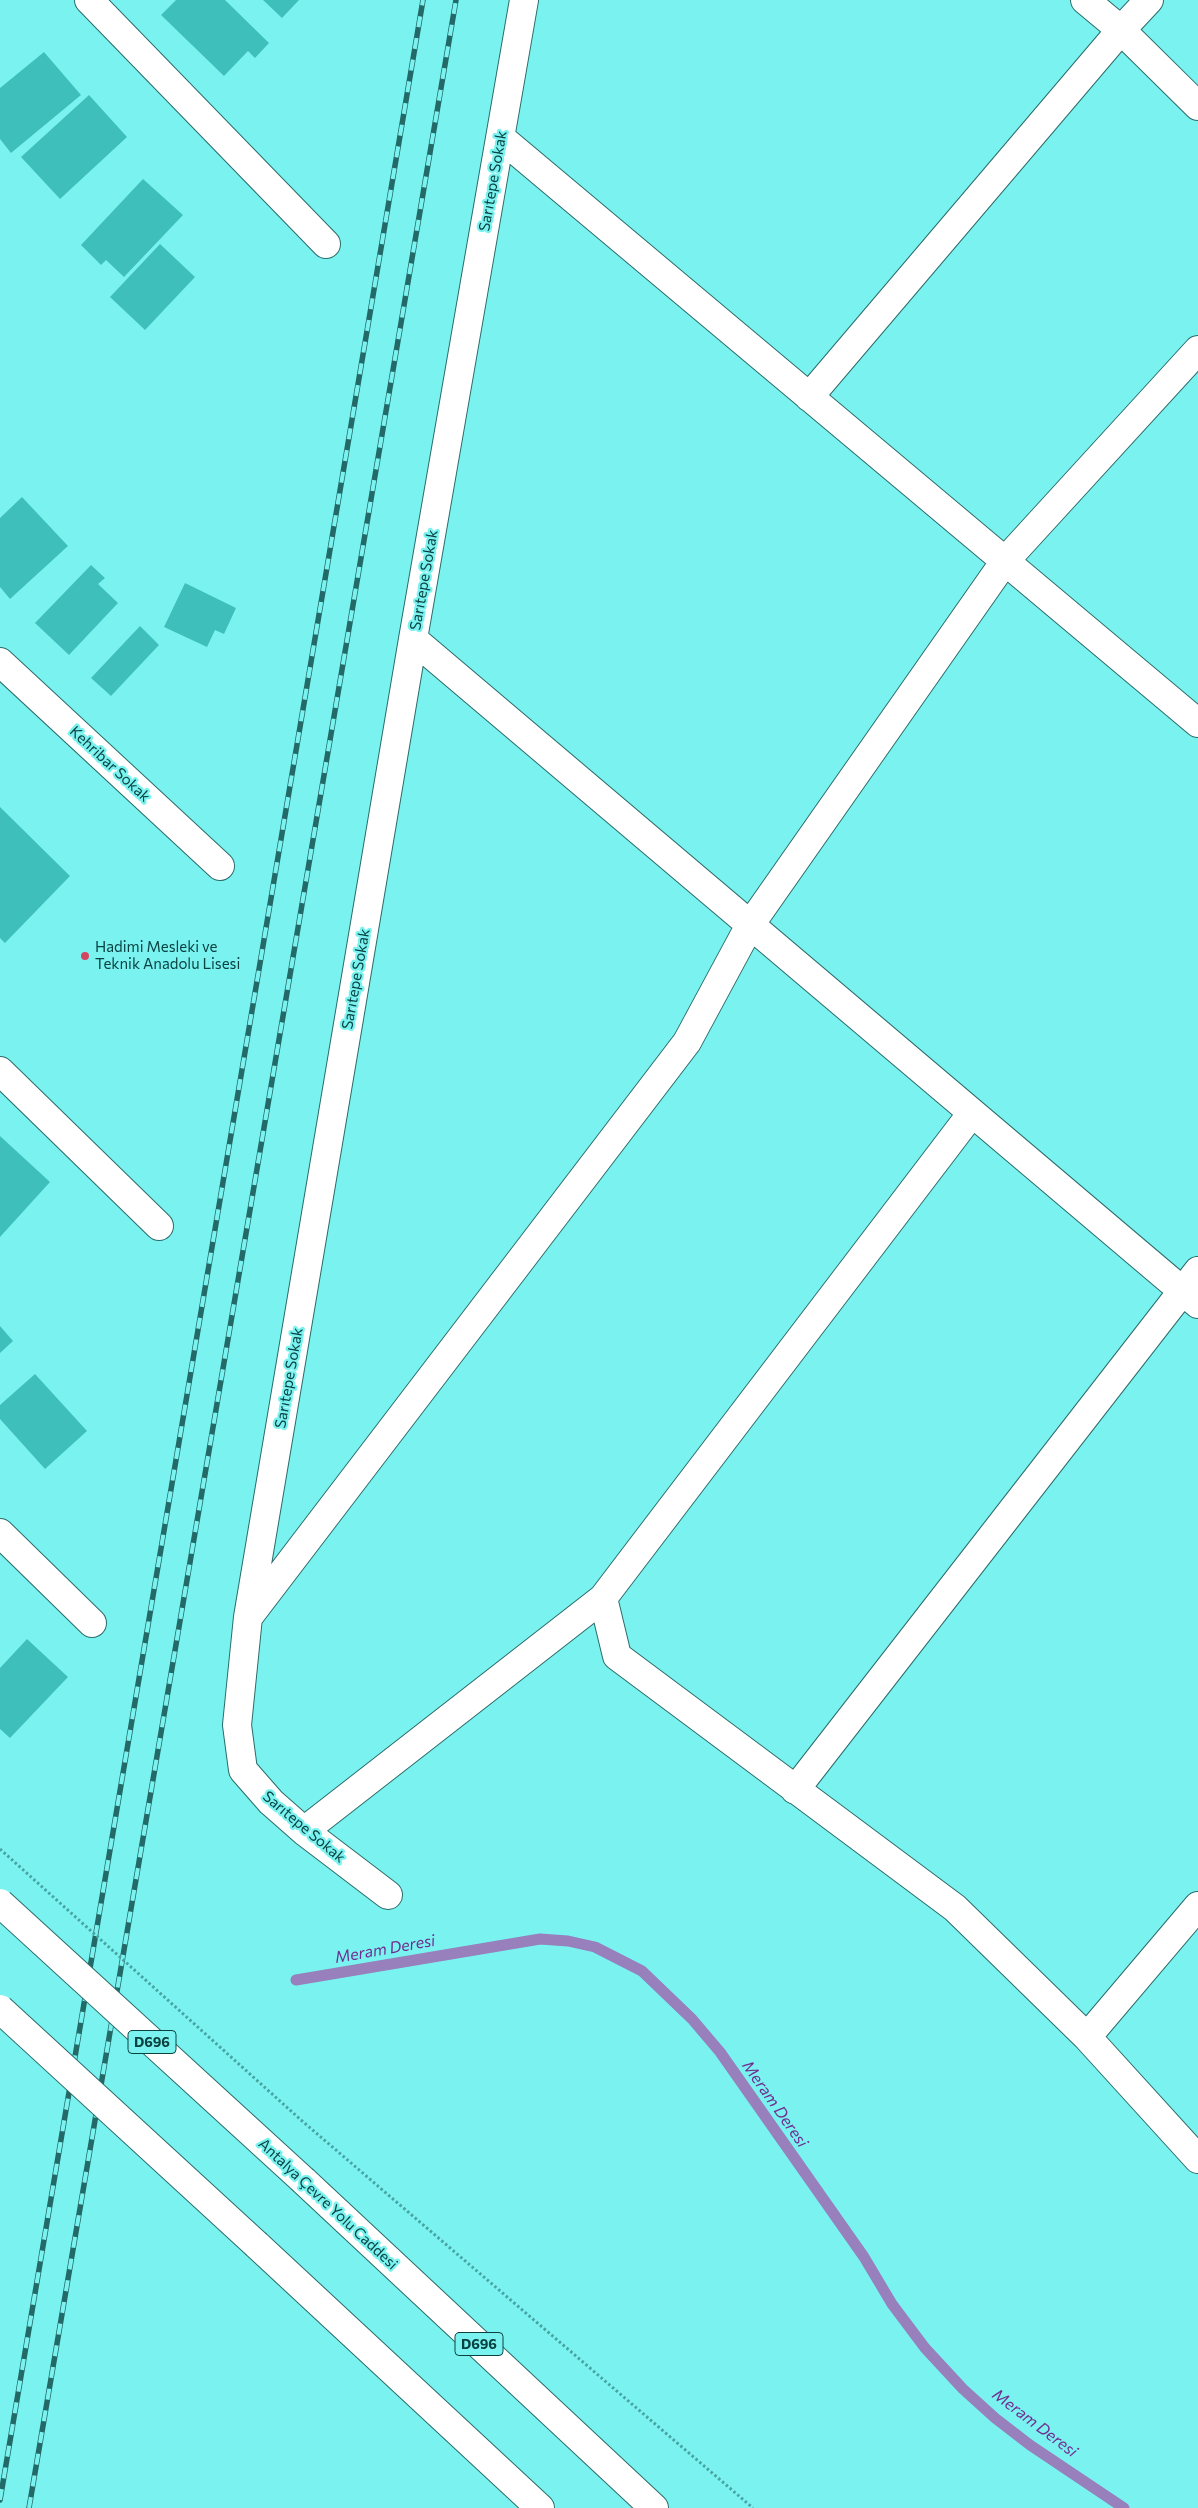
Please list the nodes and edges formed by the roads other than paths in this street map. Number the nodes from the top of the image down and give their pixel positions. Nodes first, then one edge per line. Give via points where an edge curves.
1 (89, 0) edge
2 (524, 0) edge
3 (1085, 0) edge
4 (1149, 0) edge
5 (1121, 30) junction
6 (1198, 106) edge
7 (501, 138) junction
8 (326, 244) dead end
9 (1198, 350) edge
10 (809, 397) junction
11 (1005, 562) junction
12 (413, 639) junction
13 (0, 662) edge
14 (1198, 723) edge
15 (220, 866) dead end
16 (750, 925) junction
17 (0, 1071) edge
18 (972, 1113) junction
19 (159, 1226) dead end
20 (1193, 1289) edge
21 (0, 1533) edge
22 (603, 1598) junction
23 (248, 1618) junction
24 (92, 1623) dead end
25 (795, 1790) junction
26 (304, 1831) junction
27 (388, 1894) dead end
28 (0, 1903) edge
29 (1198, 1906) edge
30 (0, 2009) edge
31 (1087, 2037) junction
32 (1198, 2159) edge
33 (540, 2508) edge
34 (654, 2508) edge

1 - 8 main road
2 - 7 main road, Sarıtepe Sokak
3 - 5 main road
4 - 5 main road
5 - 6 main road
5 - 10 main road
7 - 10 main road
7 - 12 main road, Sarıtepe Sokak
9 - 11 main road
10 - 11 main road
11 - 14 main road
11 - 16 main road
12 - 16 main road
12 - 23 main road, Sarıtepe Sokak
13 - 15 main road, Kehribar Sokak
16 - 18 main road
16 - 23 main road via 687,1042
17 - 19 main road
18 - 20 main road
18 - 22 main road
20 - 25 main road
21 - 24 main road
22 - 25 main road via 617,1656
22 - 26 main road
23 - 26 main road, Sarıtepe Sokak via 237,1724 243,1770 271,1802
25 - 31 main road via 955,1908
26 - 27 main road, Sarıtepe Sokak
28 - 34 main road, Antalya Çevre Yolu Caddesi / D696, bridge
29 - 31 main road
30 - 33 main road, bridge
31 - 32 main road

